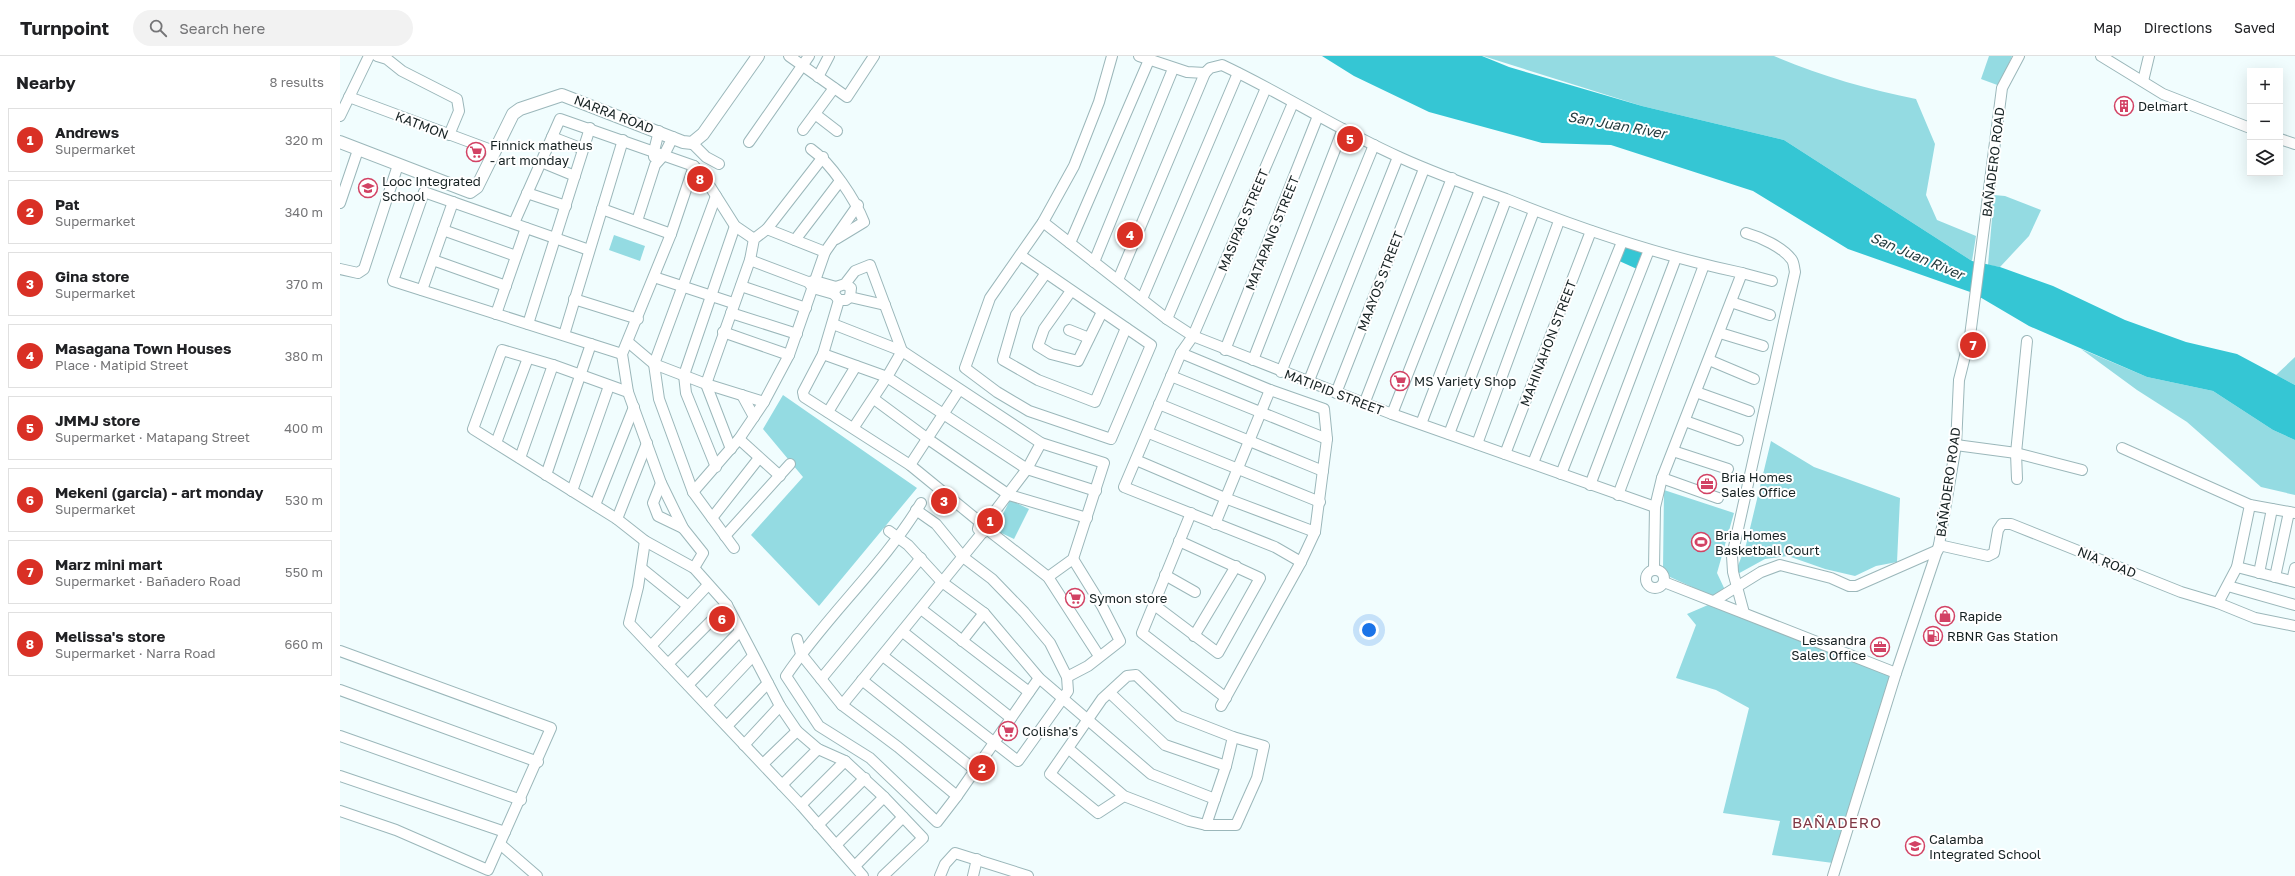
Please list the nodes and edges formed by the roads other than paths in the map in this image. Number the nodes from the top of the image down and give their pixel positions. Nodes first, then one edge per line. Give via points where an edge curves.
1 (368, 56) edge
2 (378, 56) edge
3 (758, 56) edge
4 (789, 56) edge
5 (809, 56) edge
6 (829, 56) edge
7 (874, 56) edge
8 (1112, 56) edge
9 (1139, 56) edge
10 (2019, 56) edge
11 (2102, 56) edge
12 (2149, 56) edge
13 (1149, 60) junction
14 (802, 65) junction
15 (1173, 68) junction
16 (1205, 73) junction
17 (1238, 73) junction
18 (818, 77) junction
19 (2143, 81) junction
20 (834, 88) junction
21 (1266, 88) junction
22 (350, 97) junction
23 (1293, 103) junction
24 (815, 114) junction
25 (340, 116) edge
26 (1318, 116) junction
27 (2247, 127) edge
28 (590, 128) junction
29 (1343, 129) junction
30 (803, 130) dead end
31 (659, 131) junction
32 (837, 131) dead end
33 (449, 135) junction
34 (552, 137) junction
35 (673, 137) junction
36 (623, 140) junction
37 (2283, 140) edge
38 (340, 142) edge
39 (749, 142) dead end
40 (692, 143) junction
41 (2295, 144) edge
42 (1374, 145) junction
43 (583, 149) junction
44 (811, 149) dead end
45 (358, 150) junction
46 (494, 151) junction
47 (654, 151) junction
48 (664, 155) junction
49 (822, 157) junction
50 (1398, 157) junction
51 (541, 162) junction
52 (719, 164) dead end
53 (398, 165) junction
54 (656, 165) junction
55 (694, 166) junction
56 (1424, 169) junction
57 (575, 176) junction
58 (1452, 178) junction
59 (840, 181) junction
60 (1480, 190) junction
61 (527, 193) junction
62 (716, 196) junction
63 (1506, 200) junction
64 (453, 202) junction
65 (340, 203) edge
66 (858, 205) junction
67 (566, 206) junction
68 (602, 209) junction
69 (1534, 211) junction
70 (637, 221) junction
71 (1559, 221) junction
72 (1043, 222) junction
73 (514, 223) junction
74 (735, 226) junction
75 (526, 228) junction
76 (767, 229) junction
77 (443, 230) junction
78 (1591, 231) junction
79 (670, 234) junction
80 (1746, 234) dead end
81 (556, 238) junction
82 (754, 239) junction
83 (795, 240) junction
84 (833, 241) junction
85 (1622, 242) junction
86 (1070, 243) junction
87 (589, 250) junction
88 (1649, 250) junction
89 (825, 252) junction
90 (1020, 255) junction
91 (516, 256) junction
92 (1676, 258) junction
93 (433, 260) junction
94 (750, 260) junction
95 (1094, 262) junction
96 (1704, 265) junction
97 (340, 269) edge
98 (1046, 274) junction
99 (1742, 274) junction
100 (654, 276) junction
101 (1118, 280) junction
102 (1772, 280) dead end
103 (812, 284) junction
104 (506, 286) junction
105 (683, 286) junction
106 (741, 286) junction
107 (422, 290) junction
108 (839, 291) junction
109 (1071, 291) junction
110 (710, 295) junction
111 (574, 299) junction
112 (1142, 299) junction
113 (1731, 302) junction
114 (885, 305) junction
115 (732, 308) junction
116 (806, 308) junction
117 (1102, 312) junction
118 (496, 314) junction
119 (1770, 316) dead end
120 (638, 319) junction
121 (1167, 319) junction
122 (528, 324) junction
123 (833, 324) junction
124 (1126, 328) junction
125 (1069, 330) dead end
126 (723, 332) junction
127 (1720, 333) junction
128 (797, 334) junction
129 (564, 335) junction
130 (1193, 336) junction
131 (1089, 338) junction
132 (2027, 341) dead end
133 (628, 342) junction
134 (591, 344) junction
135 (1763, 346) dead end
136 (1226, 350) junction
137 (902, 351) junction
138 (1182, 353) junction
139 (622, 354) junction
140 (790, 354) junction
141 (823, 354) junction
142 (528, 358) junction
143 (1253, 360) junction
144 (1709, 360) junction
145 (654, 364) junction
146 (553, 365) junction
147 (856, 366) junction
148 (1281, 372) junction
149 (581, 374) junction
150 (684, 375) junction
151 (1171, 376) junction
152 (887, 377) junction
153 (1754, 379) dead end
154 (1308, 382) junction
155 (706, 384) junction
156 (609, 386) junction
157 (959, 390) junction
158 (1270, 390) junction
159 (628, 392) junction
160 (1696, 392) junction
161 (1336, 393) junction
162 (742, 394) junction
163 (874, 399) junction
164 (764, 402) junction
165 (1159, 404) junction
166 (1364, 404) junction
167 (634, 407) junction
168 (1749, 411) dead end
169 (828, 412) junction
170 (1260, 412) junction
171 (942, 414) junction
172 (1392, 414) junction
173 (754, 417) junction
174 (1684, 421) junction
175 (1420, 424) junction
176 (854, 427) junction
177 (1149, 433) junction
178 (1449, 434) junction
179 (739, 439) junction
180 (928, 439) junction
181 (1327, 439) junction
182 (1738, 440) dead end
183 (1249, 442) junction
184 (496, 443) junction
185 (647, 443) junction
186 (1041, 443) junction
187 (1477, 444) junction
188 (1956, 445) junction
189 (2122, 448) dead end
190 (731, 449) junction
191 (1674, 451) junction
192 (2016, 453) junction
193 (1505, 454) junction
194 (520, 458) junction
195 (759, 458) junction
196 (1136, 460) junction
197 (1533, 463) junction
198 (790, 464) dead end
199 (910, 464) junction
200 (716, 467) junction
201 (1027, 469) junction
202 (1237, 469) junction
203 (1728, 469) dead end
204 (2082, 470) dead end
205 (1323, 471) junction
206 (1561, 474) junction
207 (546, 475) junction
208 (780, 476) junction
209 (1662, 478) junction
210 (2017, 479) dead end
211 (661, 483) junction
212 (1590, 485) junction
213 (572, 491) junction
214 (1096, 491) junction
215 (693, 492) junction
216 (1009, 495) junction
217 (1618, 495) junction
218 (1225, 498) junction
219 (1718, 498) dead end
220 (1320, 502) junction
221 (595, 505) junction
222 (2250, 505) junction
223 (1655, 507) junction
224 (2272, 509) junction
225 (2292, 512) edge
226 (1190, 513) junction
227 (712, 518) junction
228 (1087, 518) junction
229 (617, 519) junction
230 (1215, 524) junction
231 (984, 527) junction
232 (683, 528) junction
233 (1315, 532) junction
234 (893, 534) junction
235 (725, 536) junction
236 (645, 541) junction
237 (1179, 541) junction
238 (1939, 547) junction
239 (734, 548) dead end
240 (963, 557) junction
241 (921, 558) junction
242 (1073, 559) junction
243 (1301, 562) junction
244 (1236, 566) junction
245 (2237, 567) junction
246 (641, 568) junction
247 (694, 568) junction
248 (2295, 568) edge
249 (1654, 569) junction
250 (2258, 573) junction
251 (1165, 575) junction
252 (1048, 577) junction
253 (2275, 577) junction
254 (942, 582) junction
255 (1664, 582) junction
256 (2294, 582) edge
257 (708, 584) junction
258 (1738, 586) junction
259 (2228, 586) junction
260 (1195, 592) dead end
261 (1714, 601) junction
262 (2218, 603) junction
263 (1153, 604) junction
264 (727, 605) junction
265 (2295, 605) edge
266 (688, 606) junction
267 (921, 609) junction
268 (984, 613) junction
269 (1744, 613) junction
270 (2295, 626) edge
271 (740, 631) junction
272 (903, 632) junction
273 (1194, 636) junction
274 (797, 639) dead end
275 (962, 641) junction
276 (650, 646) junction
277 (340, 651) edge
278 (801, 654) junction
279 (753, 656) junction
280 (883, 656) junction
281 (1099, 656) junction
282 (668, 664) junction
283 (1896, 673) junction
284 (1067, 677) junction
285 (1039, 678) junction
286 (821, 679) junction
287 (862, 680) junction
288 (768, 682) junction
289 (688, 685) junction
290 (340, 690) edge
291 (1029, 692) junction
292 (1110, 693) junction
293 (1064, 699) junction
294 (707, 705) junction
295 (842, 705) junction
296 (780, 706) junction
297 (1010, 718) junction
298 (1087, 718) junction
299 (727, 726) junction
300 (797, 731) junction
301 (340, 736) edge
302 (1233, 737) junction
303 (993, 744) junction
304 (744, 745) junction
305 (818, 749) junction
306 (1068, 749) junction
307 (845, 761) junction
308 (538, 762) junction
309 (763, 764) junction
310 (1226, 766) junction
311 (975, 770) junction
312 (340, 776) edge
313 (865, 778) junction
314 (782, 785) junction
315 (957, 796) junction
316 (1124, 796) junction
317 (884, 797) junction
318 (1215, 799) junction
319 (521, 800) junction
320 (801, 804) junction
321 (340, 811) edge
322 (903, 816) junction
323 (818, 825) junction
324 (1206, 825) junction
325 (505, 832) junction
326 (500, 844) junction
327 (836, 845) junction
328 (977, 859) junction
329 (855, 866) junction
330 (1004, 872) edge
331 (537, 876) edge
332 (863, 876) edge
333 (883, 876) edge
334 (940, 876) edge
335 (973, 876) edge
336 (1028, 876) edge
337 (1833, 876) edge

1 - 22 street
2 - 33 street via 387,59 402,72 457,99 459,111
3 - 40 main road via 703,134
4 - 14 street
5 - 14 street
6 - 18 street
7 - 20 street via 847,97
8 - 72 street via 1099,102 1074,166
9 - 13 street
10 - 188 street, BAÑADERO ROAD via 2002,88 1972,324 1959,380
11 - 19 street
12 - 19 street
13 - 15 street
13 - 86 street
14 - 18 street
14 - 39 street
15 - 16 street
15 - 95 street
16 - 17 street via 1210,68 1222,66
16 - 101 street
17 - 21 street
17 - 112 street
18 - 20 street
19 - 27 street via 2163,94
20 - 24 street
21 - 23 street
21 - 121 street
22 - 25 street
22 - 33 street, KATMON
23 - 26 street
23 - 130 street, MASIPAG STREET
24 - 30 street
24 - 32 street
26 - 29 street
26 - 136 street, MATAPANG STREET
28 - 34 street via 560,119
28 - 36 street
28 - 43 street
29 - 42 street
29 - 143 street
31 - 35 main road, NARRA ROAD
31 - 46 main road, NARRA ROAD via 562,95 517,110 509,119
31 - 47 street
33 - 46 street, KATMON
34 - 43 street
34 - 51 street
35 - 40 main road, NARRA ROAD
35 - 48 street
36 - 47 street
36 - 68 street
37 - 41 street
38 - 45 main road, NARRA ROAD
40 - 52 street via 706,157
42 - 50 street
42 - 148 street
43 - 57 street
44 - 49 street
45 - 53 main road, NARRA ROAD
45 - 65 street
46 - 53 main road, NARRA ROAD via 477,187 470,192
47 - 48 street
47 - 54 street
48 - 54 street
48 - 55 street
49 - 59 street
49 - 76 street
50 - 56 street
50 - 154 street
51 - 57 street
51 - 61 street
53 - 97 street via 364,269 358,273
54 - 70 street
55 - 62 street
55 - 79 street
56 - 58 street
56 - 161 street, MAAYOS STREET
57 - 67 street
58 - 60 street
58 - 166 street
59 - 66 street
59 - 83 street
60 - 63 street
60 - 172 street
61 - 67 street
61 - 73 street
62 - 74 street
62 - 105 street
63 - 69 street
63 - 175 street
64 - 73 street
64 - 77 street
64 - 107 street via 424,192 419,206 393,281
66 - 84 street
66 - 84 street via 864,222
67 - 81 street
68 - 70 street
68 - 87 street
69 - 71 street
69 - 178 street
70 - 79 street
71 - 78 street
71 - 187 street
72 - 86 street, MATIPID STREET
72 - 90 street
73 - 75 street
74 - 82 street
74 - 110 street
75 - 81 street
75 - 91 street
76 - 82 street
76 - 83 street
77 - 91 street
77 - 93 street
78 - 85 street
78 - 193 street, MAHINAHON STREET
79 - 100 street
80 - 258 street via 1763,238 1788,256 1794,272 1732,556
81 - 87 street
81 - 122 street
82 - 94 street
83 - 89 street
84 - 89 street
85 - 88 street
85 - 197 street
86 - 95 street, MATIPID STREET
87 - 111 street
88 - 92 street
88 - 206 street
89 - 103 street
90 - 98 street
90 - 124 street via 990,298 966,368 997,392 1029,411 1110,439 1150,345
91 - 104 street
92 - 96 street
92 - 212 street
93 - 104 street
93 - 107 street
94 - 103 street
94 - 106 street
95 - 101 street, MATIPID STREET
96 - 99 street
96 - 217 street
98 - 109 street
98 - 124 street via 1016,315 1003,360 1038,380 1095,402
99 - 102 street
99 - 113 street
100 - 105 street
100 - 120 street
101 - 112 street, MATIPID STREET
103 - 108 street
103 - 116 street
104 - 118 street
105 - 110 street
105 - 145 street
106 - 115 street
106 - 116 street
107 - 118 street
108 - 114 street via 850,288 850,297
108 - 114 street via 855,271 870,264
108 - 123 street
109 - 117 street
109 - 131 street via 1044,329 1038,346 1051,354 1078,361
110 - 115 street
110 - 150 street
111 - 120 street
111 - 129 street
112 - 121 street, MATIPID STREET
113 - 119 street
113 - 127 street
114 - 137 street
115 - 126 street
115 - 128 street
116 - 128 street
117 - 124 street
117 - 131 street
118 - 122 street
120 - 133 street
121 - 130 street, MATIPID STREET
122 - 129 street
123 - 137 street
123 - 141 street
125 - 131 street
126 - 140 street
126 - 155 street
127 - 135 street
127 - 144 street
128 - 140 street
129 - 134 street
130 - 136 street, MATIPID STREET
130 - 138 street, MASIPAG STREET
132 - 192 street
133 - 139 street
133 - 145 street
134 - 139 street
134 - 149 street
136 - 143 street, MATIPID STREET
137 - 152 street
137 - 157 street
138 - 151 street, MASIPAG STREET
138 - 158 street
139 - 159 street
140 - 164 street
141 - 147 street
141 - 169 street via 802,395
142 - 146 street
142 - 184 street
142 - 184 street via 502,350 473,429
143 - 148 street, MATIPID STREET
144 - 153 street
144 - 160 street
145 - 150 street
145 - 215 street via 659,399
146 - 149 street
146 - 194 street
147 - 152 street
147 - 169 street
148 - 154 street, MATIPID STREET
149 - 156 street
149 - 207 street
150 - 155 street
150 - 200 street via 686,393
151 - 165 street, MASIPAG STREET
151 - 170 street
152 - 163 street
152 - 171 street
154 - 161 street, MATIPID STREET
155 - 162 street
155 - 190 street
156 - 159 street
156 - 213 street
157 - 171 street
157 - 186 street
158 - 170 street
158 - 181 street via 1324,409
159 - 167 street
160 - 168 street
160 - 174 street
161 - 166 street, MATIPID STREET
162 - 164 street
162 - 173 street
163 - 176 street
163 - 180 street
164 - 173 street
165 - 177 street, MASIPAG STREET
165 - 183 street
166 - 172 street, MATIPID STREET
167 - 185 street
167 - 221 street
169 - 176 street
170 - 181 street
170 - 183 street
171 - 180 street
171 - 201 street
172 - 175 street, MATIPID STREET
173 - 179 street
174 - 182 street
174 - 191 street
175 - 178 street, MATIPID STREET
176 - 199 street
177 - 196 street, MASIPAG STREET
177 - 202 street
178 - 187 street, MATIPID STREET
179 - 190 street
179 - 195 street
180 - 199 street
180 - 216 street
181 - 205 street
183 - 202 street
183 - 205 street
184 - 194 street
185 - 211 street
185 - 229 street
186 - 201 street
186 - 214 street via 1104,463
187 - 193 street, MATIPID STREET
188 - 192 street
188 - 238 street, BAÑADERO ROAD
189 - 222 street
190 - 200 street
191 - 203 street
191 - 209 street
192 - 204 street
192 - 210 street
193 - 197 street, MATIPID STREET
194 - 207 street
195 - 208 street
195 - 227 street
196 - 218 street
196 - 226 street, MASIPAG STREET via 1124,487
197 - 206 street, MATIPID STREET
198 - 208 street
199 - 231 street
200 - 215 street
201 - 214 street
201 - 216 street
202 - 218 street
202 - 220 street
205 - 220 street
206 - 212 street, MATIPID STREET
207 - 213 street
208 - 235 street
209 - 219 street
209 - 223 street
211 - 232 street
211 - 232 street via 653,503 658,516
212 - 217 street, MATIPID STREET
213 - 221 street
214 - 228 street
215 - 227 street
216 - 228 street
216 - 231 street
217 - 223 street, MATIPID STREET
218 - 230 street
218 - 233 street
220 - 233 street
221 - 229 street
222 - 224 street
222 - 245 street
223 - 249 street
224 - 225 street
224 - 250 street
225 - 253 street
226 - 230 street
226 - 237 street
227 - 235 street
228 - 242 street
229 - 236 street
230 - 243 street via 1275,547
231 - 240 street
231 - 252 street
232 - 247 street via 703,553
233 - 243 street
234 - 240 street via 919,507
234 - 241 street
234 - 278 street
235 - 239 street
236 - 246 street
236 - 247 street
237 - 244 street
237 - 251 street
238 - 258 street via 1856,586 1780,565 1761,572
238 - 262 street, NIA ROAD via 1988,556 1994,553 1998,530 2002,524 2011,524 2181,592
238 - 283 street, BAÑADERO ROAD
240 - 254 street
240 - 284 street via 992,579 1024,612 1050,644
241 - 254 street
241 - 286 street
242 - 252 street
242 - 281 street via 1120,641
243 - 263 street via 1223,702 1142,633
244 - 273 street
244 - 273 street via 1260,578 1218,653
245 - 250 street
245 - 259 street
246 - 266 street
246 - 276 street via 629,623
247 - 257 street
248 - 256 street
249 - 255 street via 1662,573
249 - 255 street via 1647,574 1649,586 1657,588
250 - 253 street
251 - 260 street
251 - 263 street
252 - 281 street
253 - 256 street
254 - 267 street
254 - 268 street
255 - 261 street
257 - 264 street
257 - 266 street
258 - 261 street
258 - 269 street
259 - 262 street
259 - 265 street
261 - 269 street
262 - 270 street, NIA ROAD via 2254,618
263 - 273 street
264 - 271 street
264 - 282 street
266 - 276 street
267 - 272 street
267 - 275 street
268 - 275 street
268 - 285 street
269 - 283 street
271 - 279 street
271 - 289 street
272 - 280 street
272 - 297 street
274 - 278 street
275 - 291 street
276 - 282 street
277 - 308 street via 551,728
278 - 286 street
278 - 315 street via 786,676 818,726 870,758 937,822
279 - 288 street
279 - 294 street
280 - 287 street
280 - 303 street
281 - 284 street via 1088,666
282 - 289 street
283 - 337 street, BAÑADERO ROAD
284 - 293 street via 1068,691
285 - 291 street
285 - 293 street
286 - 295 street
287 - 295 street
287 - 311 street
288 - 296 street
288 - 299 street
289 - 294 street
290 - 308 street
291 - 297 street
292 - 298 street
292 - 302 street via 1127,676 1136,675 1179,716
292 - 310 street via 1165,745
293 - 298 street
293 - 303 street via 1018,761
294 - 299 street
295 - 315 street
296 - 300 street
296 - 304 street
297 - 303 street
298 - 306 street
298 - 318 street via 1151,774
299 - 304 street
300 - 305 street
300 - 309 street
301 - 319 street
302 - 310 street
302 - 324 street via 1264,746 1257,778 1236,826
303 - 311 street
304 - 309 street
305 - 307 street
305 - 314 street
306 - 316 street
306 - 316 street via 1050,774 1098,813
307 - 313 street
307 - 320 street
308 - 319 street
309 - 314 street
310 - 318 street
311 - 315 street
312 - 325 street
313 - 317 street
313 - 323 street
314 - 320 street
316 - 324 street
317 - 322 street
317 - 327 street
318 - 324 street
319 - 325 street
320 - 323 street
321 - 326 street via 396,830 488,870
322 - 329 street
322 - 333 street via 923,838
323 - 327 street
325 - 326 street
326 - 331 street
327 - 329 street
328 - 330 street
328 - 334 street via 955,853 945,864
328 - 335 street
329 - 332 street
330 - 336 street

